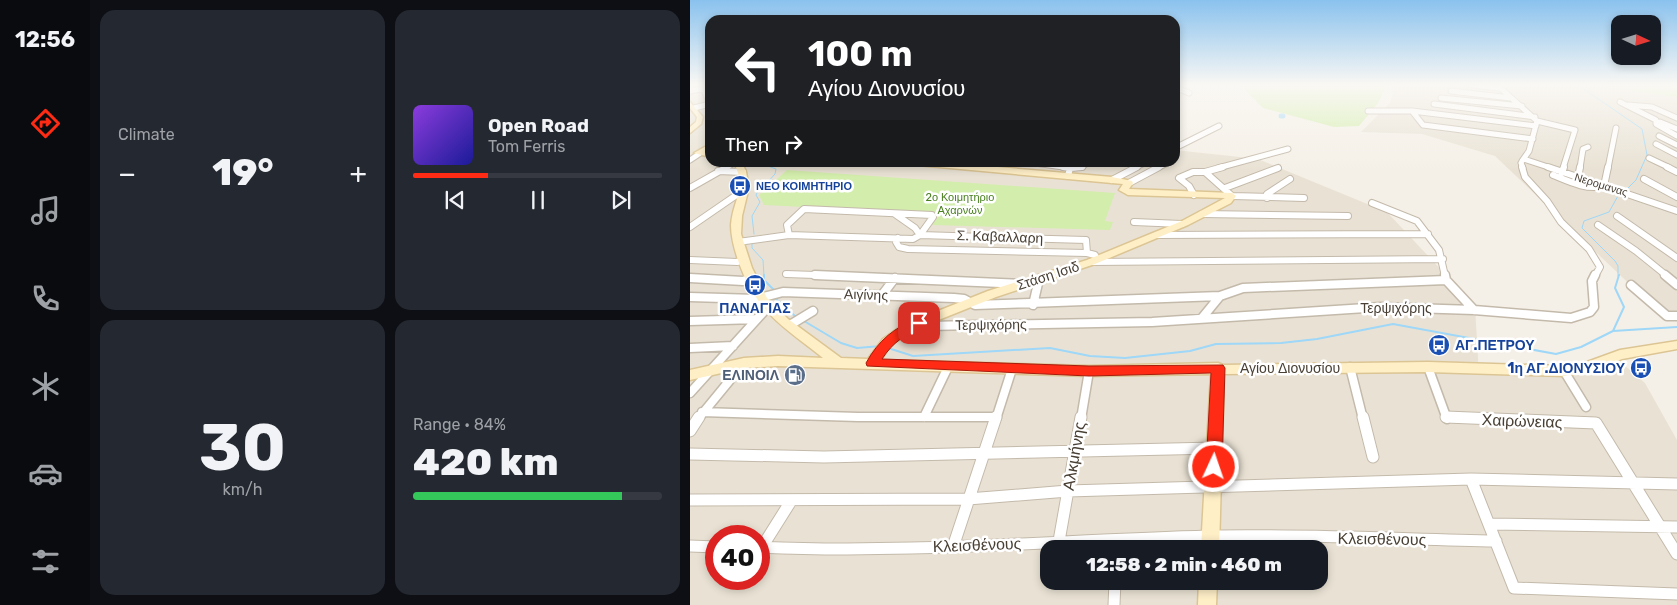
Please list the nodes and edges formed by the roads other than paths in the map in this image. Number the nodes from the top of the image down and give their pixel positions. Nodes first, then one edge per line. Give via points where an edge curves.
1 (697, 113) edge
2 (1414, 113) edge
3 (1429, 113) edge
4 (1489, 113) edge
5 (1529, 113) edge
6 (1642, 113) edge
7 (1459, 117) junction
8 (1656, 120) junction
9 (1536, 121) junction
10 (1219, 126) dead end
11 (1438, 127) junction
12 (1616, 128) dead end
13 (1677, 129) edge
14 (690, 132) edge
15 (1658, 136) dead end
16 (1677, 136) edge
17 (1532, 139) junction
18 (1656, 144) dead end
19 (1677, 145) edge
20 (1180, 146) edge
21 (1588, 147) dead end
22 (1288, 149) dead end
23 (702, 152) edge
24 (1677, 155) edge
25 (1649, 158) dead end
26 (690, 160) edge
27 (1523, 161) junction
28 (731, 167) edge
29 (731, 167) edge
30 (739, 167) edge
31 (988, 167) edge
32 (1058, 167) edge
33 (1082, 167) edge
34 (1137, 167) edge
35 (1159, 167) edge
36 (1278, 168) dead end
37 (718, 171) junction
38 (1069, 172) junction
39 (1205, 172) junction
40 (1677, 172) edge
41 (1562, 173) junction
42 (1578, 178) junction
43 (1290, 179) dead end
44 (1644, 179) dead end
45 (1112, 180) junction
46 (1129, 183) junction
47 (1604, 186) junction
48 (690, 188) edge
49 (1229, 192) junction
50 (744, 193) junction
51 (1194, 195) junction
52 (1677, 197) edge
53 (1267, 198) junction
54 (1304, 198) dead end
55 (1372, 203) dead end
56 (1677, 211) edge
57 (895, 214) junction
58 (1202, 214) junction
59 (1348, 216) dead end
60 (1617, 216) dead end
61 (1134, 222) dead end
62 (1182, 224) junction
63 (1598, 225) dead end
64 (690, 228) edge
65 (1428, 234) junction
66 (789, 235) junction
67 (920, 235) junction
68 (1157, 235) junction
69 (898, 238) junction
70 (738, 242) junction
71 (1092, 258) junction
72 (1677, 258) edge
73 (1443, 259) junction
74 (690, 260) edge
75 (744, 260) junction
76 (786, 274) dead end
77 (690, 278) edge
78 (752, 278) junction
79 (896, 278) junction
80 (1039, 279) junction
81 (1446, 280) junction
82 (1025, 284) junction
83 (1630, 285) dead end
84 (1677, 285) edge
85 (882, 295) junction
86 (1220, 296) junction
87 (690, 297) edge
88 (765, 302) junction
89 (969, 303) junction
90 (1033, 304) junction
91 (1474, 310) junction
92 (813, 311) dead end
93 (1677, 316) edge
94 (1202, 318) junction
95 (756, 319) junction
96 (690, 321) edge
97 (919, 323) junction
98 (790, 325) junction
99 (1677, 345) edge
100 (733, 346) junction
101 (690, 348) edge
102 (875, 358) junction
103 (837, 362) junction
104 (744, 363) junction
105 (948, 367) junction
106 (1428, 367) junction
107 (1218, 368) junction
108 (1350, 368) junction
109 (1012, 369) junction
110 (711, 371) junction
111 (1089, 371) junction
112 (1564, 371) junction
113 (690, 375) edge
114 (690, 393) edge
115 (1586, 407) dead end
116 (702, 412) junction
117 (924, 417) junction
118 (996, 417) junction
119 (690, 431) edge
120 (1215, 448) junction
121 (1075, 450) junction
122 (690, 454) edge
123 (984, 454) junction
124 (1373, 457) dead end
125 (1471, 479) junction
126 (1633, 483) junction
127 (1677, 484) edge
128 (1213, 486) junction
129 (1068, 491) junction
130 (968, 499) junction
131 (690, 500) edge
132 (791, 501) junction
133 (1489, 524) junction
134 (1661, 527) junction
135 (1677, 527) edge
136 (770, 532) edge
137 (1059, 540) edge
138 (1210, 540) edge
139 (1496, 541) junction
140 (1040, 542) edge
141 (1328, 542) edge
142 (690, 546) edge
143 (705, 547) edge
144 (770, 547) edge
145 (953, 547) junction
146 (1677, 554) edge
147 (1115, 590) edge
148 (1208, 590) edge
149 (1677, 594) edge
150 (1114, 605) edge
151 (1207, 605) edge

1 - 14 street via 699,123
2 - 11 street via 1423,125
3 - 7 street
4 - 9 street
5 - 9 street
6 - 8 street
7 - 9 street
7 - 11 street via 1442,119
8 - 13 street
8 - 16 street via 1656,124
9 - 17 street
9 - 41 street via 1575,130
10 - 20 street
11 - 17 street
12 - 47 street
15 - 19 street
17 - 27 street
18 - 24 street
21 - 42 street via 1583,149
22 - 39 street
23 - 26 street
25 - 40 street
27 - 41 street, Νερομανας
27 - 47 street via 1582,186
27 - 91 street, Τερψιχόρης via 1525,176 1561,222 1596,258 1600,267 1592,281 1594,307 1580,316 1554,318
28 - 37 street
29 - 37 street
30 - 50 street via 745,176
31 - 38 street
32 - 38 street
33 - 38 street
34 - 45 street
35 - 46 street
36 - 49 street
37 - 48 street
38 - 45 street
39 - 49 street
39 - 51 street via 1193,172 1179,178
41 - 42 street, Νερομανας
42 - 47 street, Νερομανας
43 - 53 street via 1267,194
44 - 52 street
45 - 46 street
46 - 51 street via 1125,191
47 - 56 street, Νερομανας
49 - 51 street
49 - 53 street
49 - 58 street, Στάση Ισιδ via 1228,201
50 - 64 street
50 - 70 street via 736,226
53 - 54 street
55 - 65 street via 1413,219
57 - 66 street via 804,209 787,225
57 - 67 street
57 - 67 street via 932,215
58 - 59 street
58 - 62 street, Στάση Ισιδ
60 - 72 street
61 - 62 street
62 - 68 street, Στάση Ισιδ
63 - 84 street
65 - 68 street
65 - 73 street
66 - 69 street
66 - 70 street
67 - 69 street via 913,239
67 - 71 street, Σ. Καβαλλαρη via 1081,239 1088,243
68 - 71 street, Στάση Ισιδ
69 - 71 street via 899,247 908,249
70 - 75 street
71 - 73 street
71 - 80 street, Στάση Ισιδ
73 - 81 street
74 - 75 street
75 - 78 street
76 - 79 street
77 - 78 street via 743,281
78 - 88 street
79 - 82 street
79 - 85 street
80 - 82 street, Στάση Ισιδ
80 - 90 street
81 - 86 street, Αιγίνης via 1243,288
81 - 91 street
82 - 89 street, Στάση Ισιδ
83 - 93 street via 1667,316
85 - 88 street, Αιγίνης via 783,292
85 - 89 street, Αιγίνης via 954,298
86 - 90 street, Αιγίνης
86 - 94 street
87 - 88 street, Αιγίνης
88 - 95 street
88 - 98 street
89 - 90 street, Αιγίνης
89 - 97 street, Στάση Ισιδ
91 - 94 street, Τερψιχόρης via 1341,308
92 - 98 street
94 - 97 street, Τερψιχόρης via 1080,324 926,326
95 - 96 street
95 - 100 street
97 - 102 street, Στάση Ισιδ via 896,334
98 - 103 street
99 - 112 street, Αγίου Διονυσίου via 1620,355 1588,368
100 - 101 street
100 - 110 street
102 - 103 street, Αγίου Διονυσίου
102 - 105 street, Αγίου Διονυσίου
103 - 104 street, Αγίου Διονυσίου
104 - 110 street, Αγίου Διονυσίου
104 - 116 street
105 - 109 street, Αγίου Διονυσίου
105 - 117 street
106 - 108 street, Αγίου Διονυσίου
106 - 112 street, Αγίου Διονυσίου
106 - 126 street, Χαιρώνειας via 1447,419 1596,423
107 - 108 street, Αγίου Διονυσίου
107 - 111 street, Αγίου Διονυσίου
107 - 120 street
108 - 124 street
109 - 111 street, Αγίου Διονυσίου
109 - 118 street
110 - 113 street, Αγίου Διονυσίου
110 - 114 street
111 - 121 street, Αλκμήνης
112 - 115 street
116 - 117 street
116 - 119 street
117 - 118 street
118 - 123 street
120 - 121 street
120 - 128 street
121 - 123 street
121 - 129 street, Αλκμήνης
122 - 123 street via 824,457
123 - 130 street
125 - 126 street
125 - 128 street
125 - 133 street
126 - 127 street
126 - 134 street
128 - 129 street
128 - 138 street
129 - 130 street
129 - 137 street, Αλκμήνης
130 - 132 street
130 - 145 street
131 - 132 street
132 - 136 street
133 - 134 street
133 - 139 street
134 - 135 street
134 - 146 street
139 - 141 street, Κλεισθένους
139 - 149 street via 1514,588
140 - 145 street, Κλεισθένους
142 - 143 street
144 - 145 street, Κλεισθένους via 825,550
147 - 150 street
148 - 151 street

